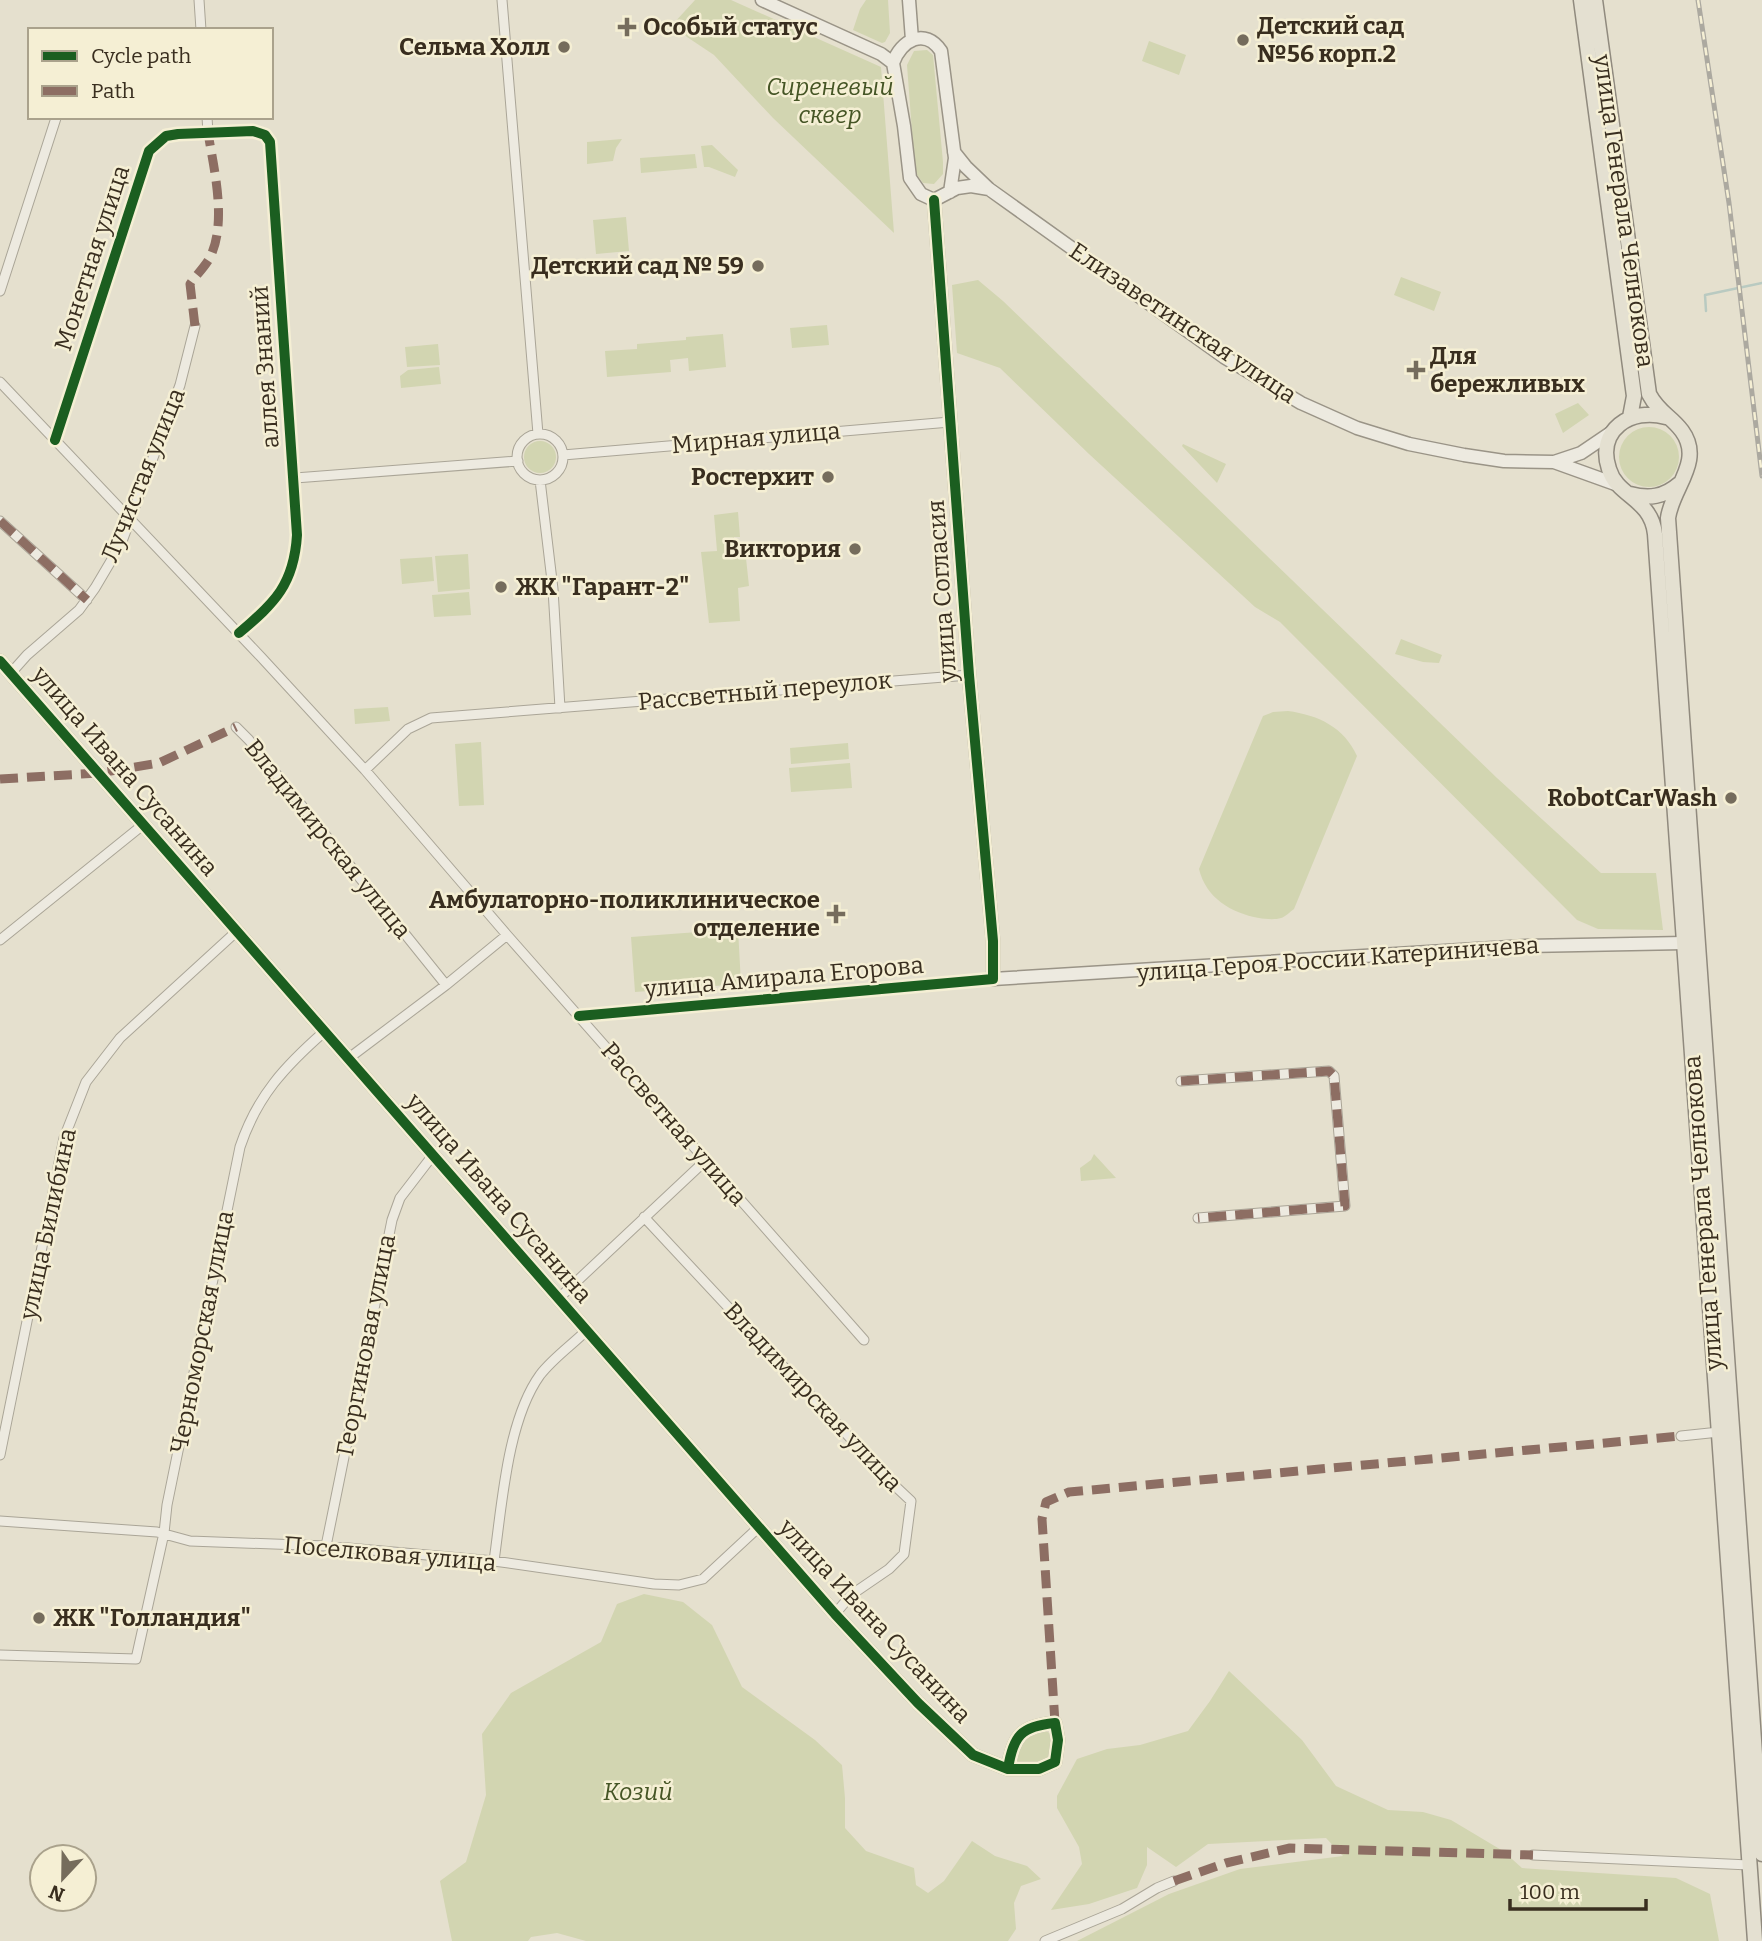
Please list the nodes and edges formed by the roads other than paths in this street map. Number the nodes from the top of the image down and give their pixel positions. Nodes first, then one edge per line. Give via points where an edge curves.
1 (199, 0) edge
2 (502, 0) edge
3 (762, 0) edge
4 (909, 0) edge
5 (1581, 0) edge
6 (1595, 0) edge
7 (201, 28) edge
8 (912, 40) junction
9 (892, 63) junction
10 (56, 119) edge
11 (207, 119) edge
12 (208, 133) junction
13 (954, 152) junction
14 (989, 188) junction
15 (950, 192) junction
16 (934, 200) junction
17 (0, 291) edge
18 (195, 326) dead end
19 (0, 382) edge
20 (1630, 417) junction
21 (1666, 417) junction
22 (950, 422) junction
23 (1613, 432) junction
24 (538, 434) junction
25 (55, 440) junction
26 (563, 454) junction
27 (517, 461) junction
28 (1554, 462) junction
29 (295, 478) junction
30 (540, 480) junction
31 (1679, 483) junction
32 (1618, 485) junction
33 (1630, 494) junction
34 (131, 520) junction
35 (0, 521) edge
36 (87, 600) junction
37 (239, 633) junction
38 (0, 661) edge
39 (11, 673) junction
40 (969, 674) junction
41 (560, 708) junction
42 (236, 727) dead end
43 (365, 770) junction
44 (144, 824) junction
45 (237, 931) junction
46 (507, 935) junction
47 (0, 940) edge
48 (1684, 943) junction
49 (992, 979) junction
50 (446, 985) junction
51 (579, 1016) junction
52 (325, 1031) junction
53 (349, 1058) junction
54 (1181, 1081) dead end
55 (433, 1154) junction
56 (706, 1160) junction
57 (645, 1217) junction
58 (1198, 1218) dead end
59 (559, 1298) junction
60 (587, 1330) junction
61 (864, 1340) dead end
62 (1719, 1432) junction
63 (1681, 1436) dead end
64 (0, 1455) edge
65 (0, 1521) edge
66 (759, 1527) junction
67 (164, 1534) junction
68 (326, 1546) junction
69 (494, 1561) junction
70 (835, 1614) junction
71 (0, 1655) edge
72 (1008, 1769) junction
73 (1762, 1854) edge
74 (1533, 1855) dead end
75 (1749, 1865) junction
76 (1174, 1881) dead end
77 (1045, 1941) edge
78 (1755, 1941) edge

1 - 7 street
2 - 24 street
3 - 9 street
4 - 8 street
5 - 20 main road, улица Генерала Челнокова via 1634,396
6 - 21 main road, улица Генерала Челнокова via 1649,394
8 - 9 street via 905,41
8 - 13 street via 930,40 941,51
9 - 16 street via 911,178 921,194
10 - 17 street
11 - 12 street
12 - 25 street, Монетная улица via 166,136 149,150
12 - 29 street, аллея Знаний via 258,131 270,142
13 - 14 street, Елизаветинская улица
13 - 15 street
14 - 15 street via 971,186
14 - 28 street, Елизаветинская улица via 1224,357 1301,403 1409,444 1491,459
15 - 16 street
16 - 22 street, улица Согласия
18 - 34 street, Лучистая улица via 180,385
19 - 25 street
20 - 21 main road via 1643,413
20 - 23 main road
21 - 31 main road, улица Генерала Челнокова via 1680,428 1689,444 1689,466
22 - 26 street, Мирная улица
22 - 40 street, улица Согласия
23 - 28 street, Елизаветинская улица via 1581,453
23 - 32 main road via 1606,459
24 - 26 street via 555,439
24 - 27 street via 521,443
25 - 34 street
26 - 30 street via 558,471
27 - 29 street
27 - 30 street via 525,474
28 - 32 street, Елизаветинская улица
29 - 37 street, аллея Знаний via 293,567 265,613
30 - 41 street
31 - 33 main road via 1651,498
31 - 73 main road, улица Генерала Челнокова via 1668,518
32 - 33 main road, улица Генерала Челнокова
33 - 48 main road, улица Генерала Челнокова via 1654,526
34 - 36 street, Лучистая улица
34 - 37 street, Рассветная улица
35 - 36 street
36 - 39 street, Лучистая улица
37 - 43 street, Рассветная улица
38 - 39 street, улица Ивана Сусанина
39 - 44 street, улица Ивана Сусанина
40 - 41 street, Рассветный переулок
40 - 49 street, улица Согласия via 993,941
41 - 43 street, Рассветный переулок via 423,721 408,729
42 - 50 street, Владимирская улица
43 - 46 street, Рассветная улица
44 - 45 street, улица Ивана Сусанина
44 - 47 street
45 - 52 street, улица Ивана Сусанина
45 - 64 street, улица Билибина via 120,1038 86,1082 64,1138
46 - 50 street
46 - 51 street, Рассветная улица
48 - 49 street, улица Героя России Катериничева via 1526,946
48 - 62 main road, улица Генерала Челнокова
49 - 51 street, улица Амирала Егорова
50 - 53 street
51 - 56 street, Рассветная улица
52 - 53 street, улица Ивана Сусанина
52 - 67 street, Черноморская улица via 275,1080 248,1123 234,1172
53 - 55 street, улица Ивана Сусанина
54 - 58 street via 1329,1071 1334,1076 1345,1206
55 - 59 street, улица Ивана Сусанина
55 - 68 street, Георгиновая улица via 400,1198 392,1220
56 - 57 street
56 - 61 street, Рассветная улица
57 - 59 street
57 - 70 street, Владимирская улица via 911,1501 904,1553 851,1595
59 - 60 street, улица Ивана Сусанина
60 - 66 street, улица Ивана Сусанина
60 - 69 street via 542,1372 522,1409
62 - 63 street
62 - 75 main road, улица Генерала Челнокова
65 - 67 street, Поселковая улица
66 - 69 street, Поселковая улица via 703,1578 679,1584
66 - 70 street, улица Ивана Сусанина
67 - 68 street, Поселковая улица via 190,1541
67 - 71 street, Черноморская улица via 136,1659
68 - 69 street, Поселковая улица
70 - 72 street, улица Ивана Сусанина via 973,1755
72 - 72 street via 1039,1769 1055,1762 1055,1723 1023,1732 1011,1750
74 - 75 street
75 - 78 main road, улица Генерала Челнокова
76 - 77 street

